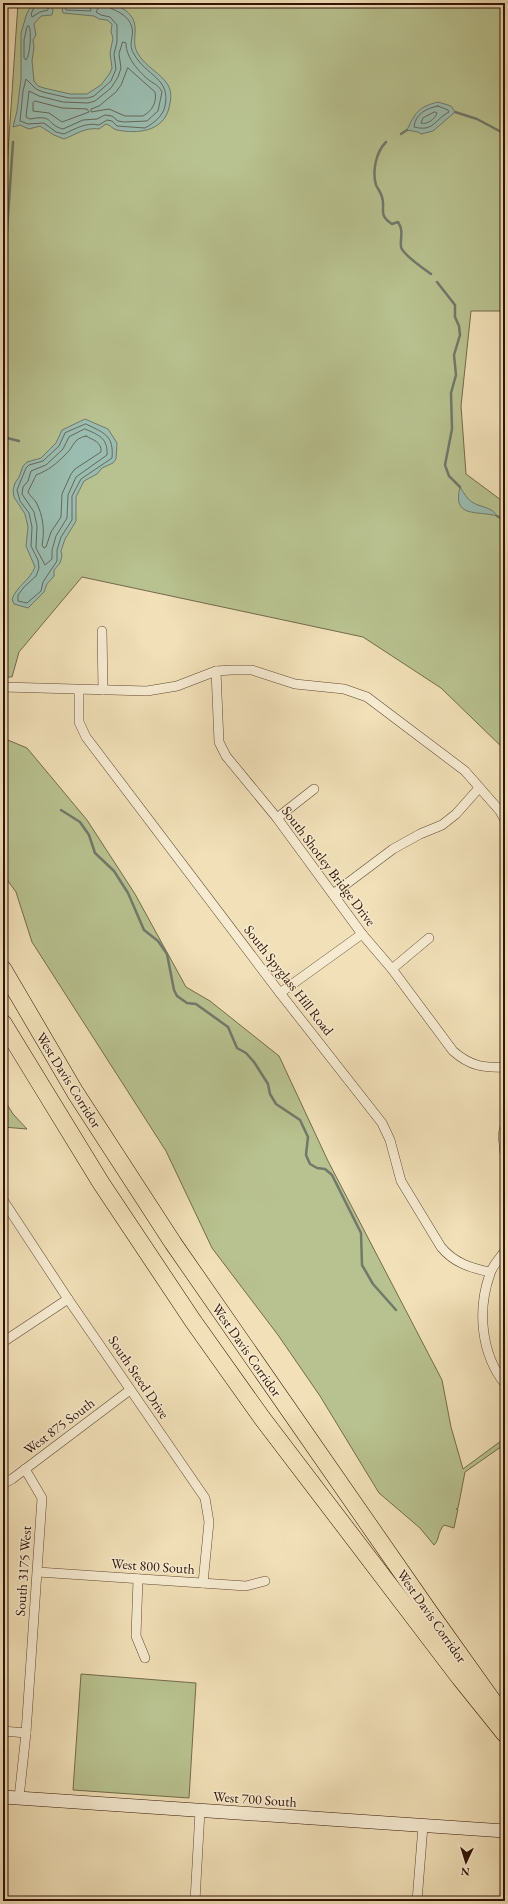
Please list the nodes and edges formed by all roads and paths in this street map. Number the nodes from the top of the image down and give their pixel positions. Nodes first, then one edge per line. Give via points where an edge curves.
1 (102, 631) dead end
2 (216, 671) junction
3 (3, 687) edge
4 (79, 690) junction
5 (103, 690) junction
6 (479, 788) junction
7 (314, 789) dead end
8 (277, 818) junction
9 (505, 820) edge
10 (333, 894) junction
11 (362, 934) junction
12 (429, 938) dead end
13 (3, 969) edge
14 (392, 969) junction
15 (280, 993) junction
16 (3, 1023) edge
17 (505, 1067) edge
18 (505, 1126) edge
19 (505, 1155) edge
20 (3, 1200) edge
21 (505, 1251) edge
22 (490, 1272) junction
23 (68, 1299) junction
24 (3, 1342) edge
25 (505, 1384) edge
26 (130, 1390) junction
27 (25, 1470) junction
28 (3, 1484) edge
29 (38, 1572) junction
30 (138, 1579) junction
31 (265, 1581) dead end
32 (203, 1583) junction
33 (145, 1658) dead end
34 (505, 1722) edge
35 (3, 1731) edge
36 (26, 1733) junction
37 (505, 1734) edge
38 (3, 1797) edge
39 (20, 1798) junction
40 (200, 1811) junction
41 (422, 1826) junction
42 (505, 1831) edge
43 (195, 1901) edge
44 (417, 1901) edge

1 - 5 street
2 - 5 street via 177,686 147,691
2 - 6 street via 252,670 295,684 344,688 367,697 465,771
2 - 8 street, South Shotley Bridge Drive via 219,742 226,756
3 - 4 street
4 - 5 street
4 - 15 street, South Spyglass Hill Road via 80,722 86,737
6 - 9 street
6 - 10 street via 456,814 442,825 393,849
7 - 8 street
8 - 10 street, South Shotley Bridge Drive
10 - 11 street, South Shotley Bridge Drive
11 - 14 street, South Shotley Bridge Drive
11 - 15 street
12 - 14 street
13 - 34 highway, West Davis Corridor via 71,1085 205,1291 497,1707
14 - 17 street, South Shotley Bridge Drive via 453,1051 464,1061 486,1068
15 - 22 street, South Spyglass Hill Road via 382,1123 390,1140 401,1181 441,1247 449,1256 462,1263
16 - 37 highway, West Davis Corridor via 93,1170 193,1321 262,1418
18 - 19 street
20 - 23 street, South Steed Drive
21 - 22 street
22 - 25 street via 484,1298 482,1330 490,1357
23 - 24 street
23 - 26 street, South Steed Drive
26 - 27 street, West 875 South
26 - 32 street, South Steed Drive via 205,1498 209,1522
27 - 28 street, West 875 South
27 - 29 street, South 3175 West via 42,1498
29 - 30 street, West 800 South
29 - 36 street, South 3175 West
30 - 32 street, West 800 South
30 - 33 street via 136,1636
31 - 32 street, West 800 South via 246,1586
35 - 36 street
36 - 39 street, South 3175 West
38 - 39 street, West 700 South
39 - 40 street, West 700 South
40 - 41 street, West 700 South
40 - 43 street
41 - 42 street, West 700 South
41 - 44 street

